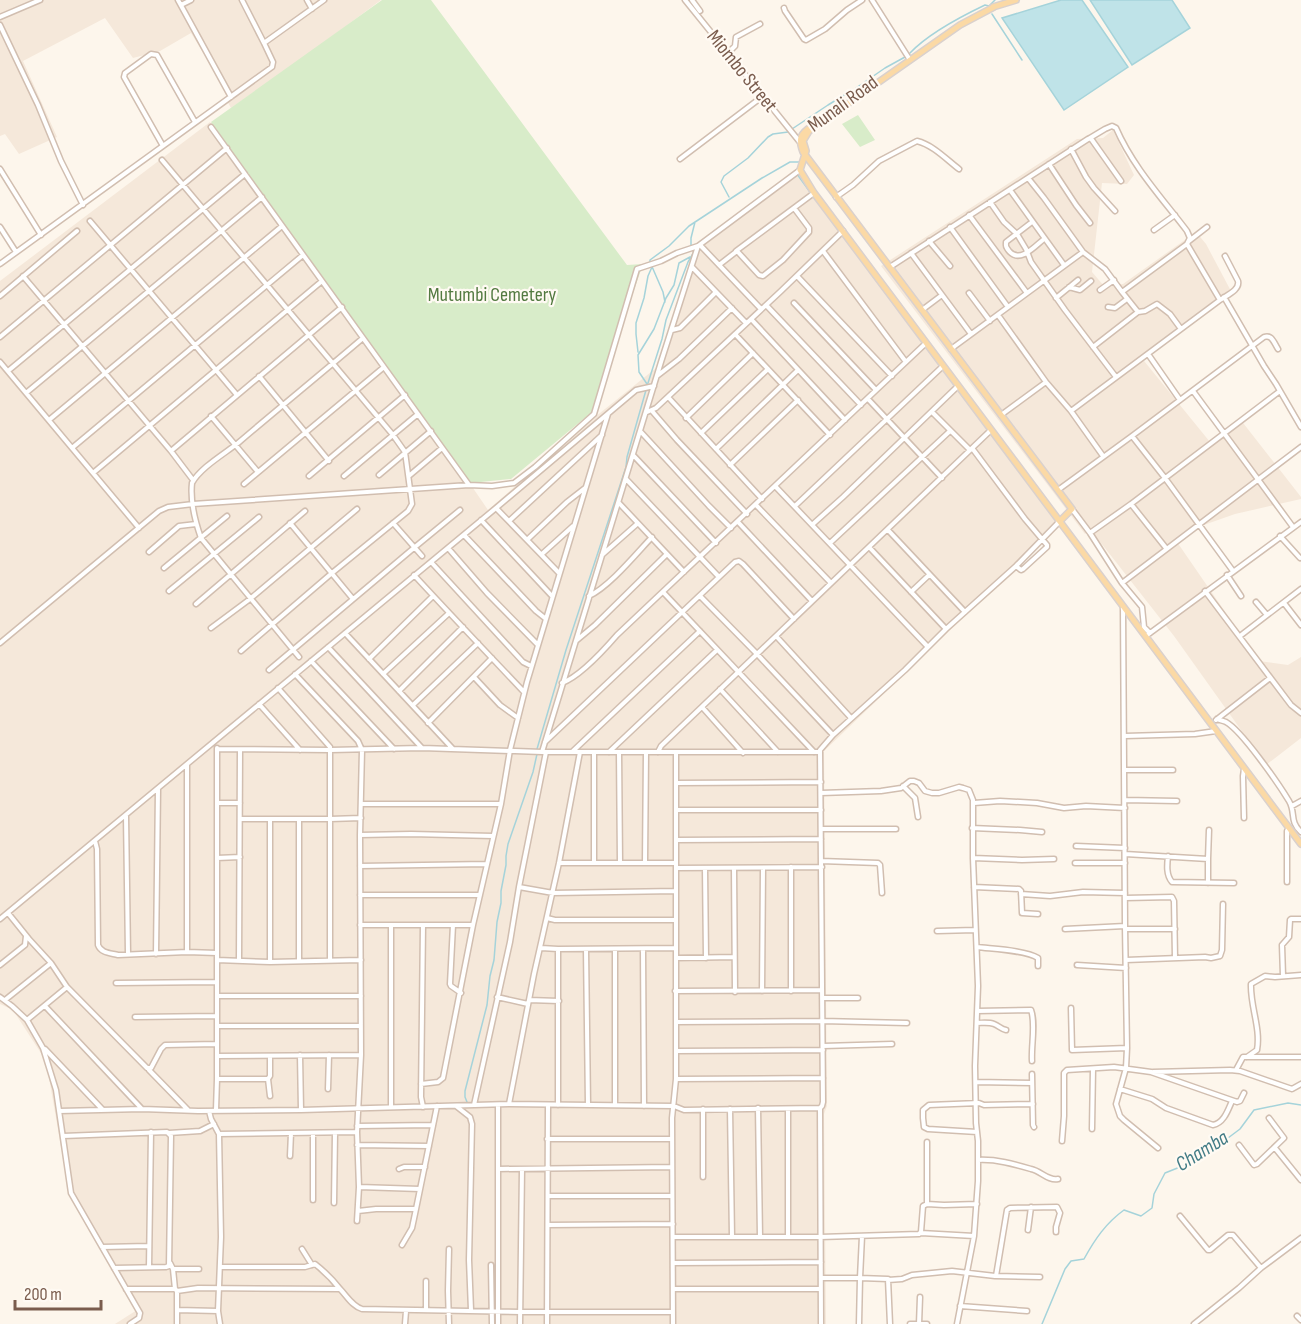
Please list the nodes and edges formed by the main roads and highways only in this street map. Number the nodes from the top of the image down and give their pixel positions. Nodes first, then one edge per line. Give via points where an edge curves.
1 (1016, 0) edge
2 (910, 59) junction
3 (805, 156) junction
4 (1060, 521) junction
5 (1301, 844) edge

1 - 2 main road, Munali Road via 967,20
2 - 3 main road, Munali Road via 809,131 803,141
2 - 3 main road, Munali Road via 808,128 799,141
3 - 4 main road via 800,170 814,193
3 - 4 main road via 1072,509
4 - 5 main road

